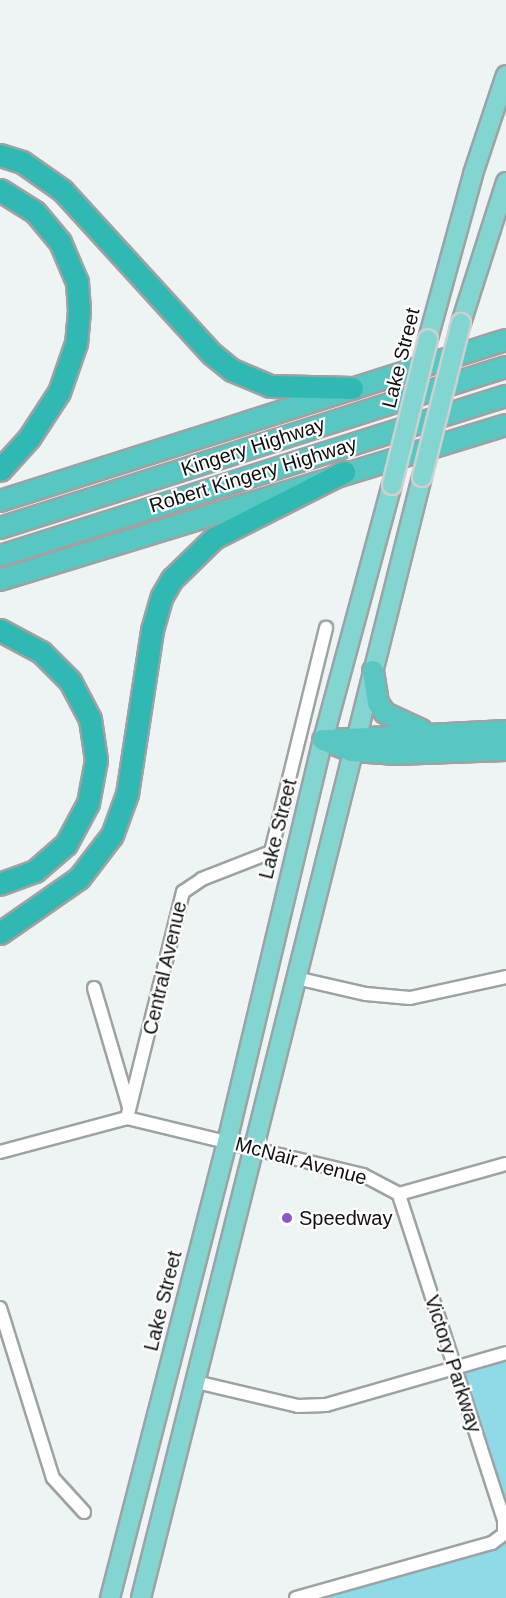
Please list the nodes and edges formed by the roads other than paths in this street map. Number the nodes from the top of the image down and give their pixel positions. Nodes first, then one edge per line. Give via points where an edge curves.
1 (506, 75) edge
2 (0, 154) edge
3 (506, 182) edge
4 (0, 190) edge
5 (500, 341) edge
6 (506, 367) edge
7 (352, 388) junction
8 (506, 396) edge
9 (506, 425) edge
10 (506, 432) edge
11 (456, 441) junction
12 (0, 470) edge
13 (344, 472) junction
14 (0, 501) edge
15 (0, 528) edge
16 (0, 556) edge
17 (0, 580) edge
18 (326, 628) dead end
19 (0, 630) edge
20 (372, 671) junction
21 (506, 731) edge
22 (429, 732) junction
23 (323, 740) junction
24 (354, 744) junction
25 (506, 750) edge
26 (0, 884) edge
27 (0, 933) edge
28 (506, 977) edge
29 (296, 978) junction
30 (94, 988) dead end
31 (128, 1113) junction
32 (227, 1142) junction
33 (256, 1149) junction
34 (0, 1152) edge
35 (506, 1164) edge
36 (399, 1194) junction
37 (0, 1308) edge
38 (506, 1353) edge
39 (455, 1367) junction
40 (196, 1382) junction
41 (84, 1512) dead end
42 (110, 1598) edge
43 (141, 1598) edge
44 (296, 1598) edge

1 - 23 main road, Lake Street, bridge via 473,174
2 - 7 highway via 22,162 62,190 212,354 232,370 270,386
3 - 20 main road, bridge via 461,323
4 - 12 highway via 35,212 60,242 74,272 79,310 76,343 59,392 29,438
5 - 7 highway
6 - 15 highway, Kingery Highway
7 - 14 highway
8 - 16 highway, Robert Kingery Highway
9 - 11 highway
10 - 11 highway
11 - 13 highway
13 - 17 highway
13 - 27 highway via 214,538 186,561 172,579 156,615 127,794 112,835 79,878
18 - 31 street, Central Avenue via 271,852 202,879 183,892
19 - 26 highway via 41,652 70,681 90,718 96,760 88,803 66,844 35,871
20 - 22 highway via 378,703 385,712
20 - 24 main road
21 - 22 highway
22 - 24 highway
23 - 24 highway
23 - 32 main road, Lake Street
24 - 25 highway
24 - 29 main road
28 - 29 street via 410,998 366,994
29 - 33 main road
30 - 31 street
31 - 32 street, McNair Avenue
31 - 34 street
32 - 33 street, McNair Avenue
32 - 42 main road, Lake Street
33 - 36 street, McNair Avenue via 363,1175
33 - 40 main road
35 - 36 street
36 - 39 street, Victory Parkway
37 - 41 street via 53,1478
38 - 39 street
39 - 40 street via 326,1405 298,1406
39 - 44 street, Victory Parkway via 504,1521 504,1534 492,1543
40 - 43 main road

